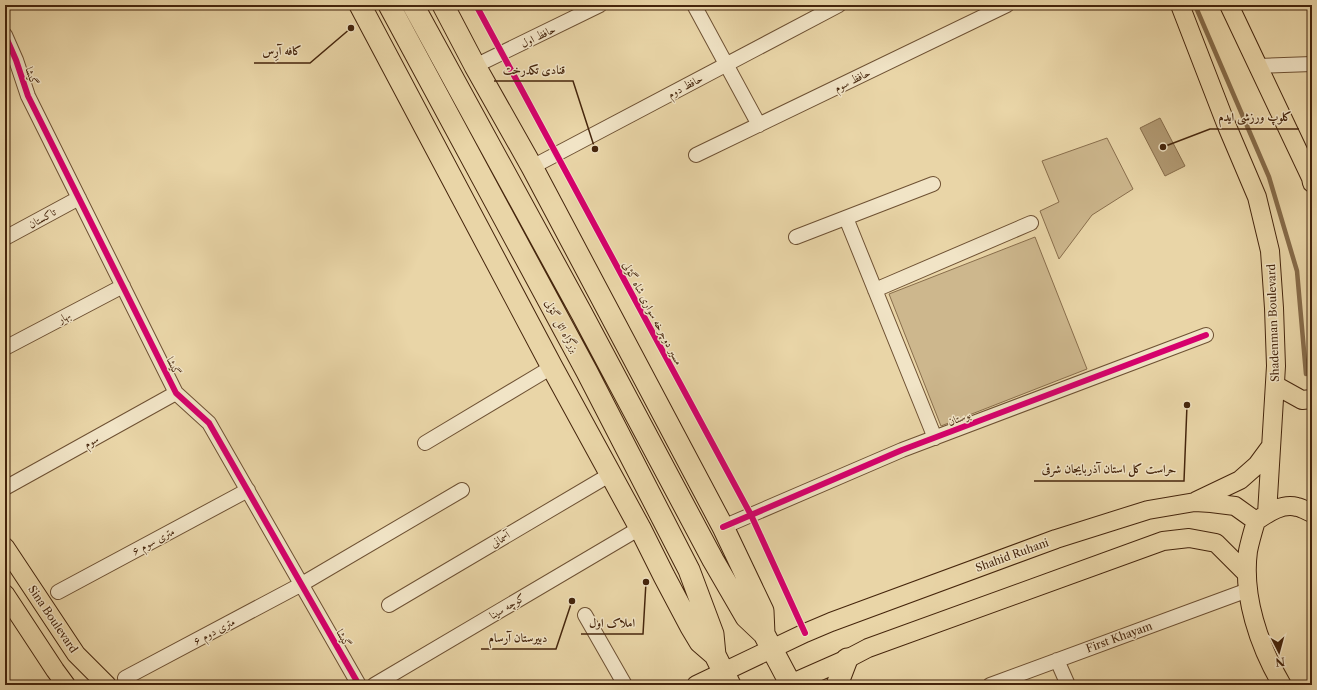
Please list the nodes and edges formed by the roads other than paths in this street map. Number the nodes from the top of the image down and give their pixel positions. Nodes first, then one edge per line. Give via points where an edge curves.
1 (360, 5) edge
2 (389, 5) edge
3 (413, 5) edge
4 (443, 5) edge
5 (600, 5) edge
6 (694, 5) edge
7 (839, 5) edge
8 (1007, 5) edge
9 (1180, 5) edge
10 (1229, 5) edge
11 (990, 9) edge
12 (5, 35) edge
13 (11, 61) edge
14 (1312, 64) edge
15 (726, 65) junction
16 (475, 66) junction
17 (1258, 66) junction
18 (759, 125) junction
19 (696, 155) dead end
20 (532, 167) junction
21 (1312, 183) edge
22 (933, 184) dead end
23 (79, 198) junction
24 (846, 218) junction
25 (1031, 224) dead end
26 (796, 237) dead end
27 (5, 238) edge
28 (123, 286) junction
29 (875, 290) junction
30 (1206, 335) dead end
31 (5, 348) edge
32 (552, 366) junction
33 (1275, 385) junction
34 (176, 393) junction
35 (1312, 399) edge
36 (935, 438) junction
37 (425, 443) dead end
38 (1271, 446) junction
39 (611, 474) junction
40 (5, 488) edge
41 (248, 490) junction
42 (462, 490) dead end
43 (1195, 502) junction
44 (1312, 513) edge
45 (1262, 518) junction
46 (723, 527) junction
47 (640, 528) junction
48 (5, 547) edge
49 (712, 560) junction
50 (690, 570) junction
51 (1248, 582) junction
52 (302, 584) junction
53 (58, 592) dead end
54 (5, 594) edge
55 (389, 605) dead end
56 (585, 615) dead end
57 (768, 642) junction
58 (76, 654) junction
59 (847, 659) junction
60 (1057, 660) junction
61 (55, 670) junction
62 (723, 671) edge
63 (125, 678) dead end
64 (66, 685) edge
65 (107, 685) edge
66 (359, 685) edge
67 (374, 685) edge
68 (625, 685) edge
69 (696, 685) edge
70 (790, 685) edge
71 (837, 685) edge
72 (990, 685) edge
73 (1068, 685) edge
74 (1282, 685) edge

1 - 32 highway
2 - 50 highway, بزرگراه ائل گؤلی
3 - 49 highway via 582,314
4 - 16 highway
5 - 16 street, حافظ اول
6 - 15 street
7 - 15 street, حافظ دوم
8 - 11 street, حافظ سوم
9 - 33 main road, Shadenman Boulevard via 1257,197 1270,251
10 - 17 main road
11 - 18 street, حافظ سوم
12 - 13 street, گیشا
13 - 23 street, گیشا
14 - 17 street
15 - 18 street
15 - 20 street, حافظ دوم
16 - 20 highway
17 - 21 main road
18 - 19 street, حافظ سوم
20 - 46 highway
22 - 24 street
23 - 27 street, تاکستان
23 - 28 street, گیشا
24 - 26 street
24 - 29 street
25 - 29 street
28 - 31 street, بهار
28 - 34 street, گیشا
29 - 36 street
30 - 36 street, بوستان
32 - 37 street
32 - 39 highway
33 - 35 main road via 1302,400
33 - 38 main road, Shadenman Boulevard
34 - 40 street, سوم
34 - 41 street, گیشا via 209,423
36 - 46 street, بوستان
38 - 43 main road via 1257,465 1240,480
38 - 45 main road, Shadenman Boulevard
39 - 47 highway
39 - 55 street, آسمانی
41 - 52 street, گیشا
41 - 53 street, ۶ متری سوم
42 - 52 street, ۶ متری دوم
43 - 45 main road, Shahid Ruhani via 1236,506
43 - 57 main road, Shahid Ruhani via 1148,510 1056,539 805,633
44 - 45 main road via 1296,506 1283,506
45 - 51 main road, Shadenman Boulevard via 1251,538 1248,552
46 - 57 highway via 763,611
47 - 62 highway via 700,642
47 - 67 street, کوچه سینا
48 - 58 main road, Sina Boulevard
49 - 50 highway via 711,567 704,572 696,573
49 - 57 highway via 746,617
50 - 62 highway, بزرگراه ائل گؤلی
51 - 59 main road via 1216,543 1189,538 1163,541 868,648
51 - 60 street, First Khayam
51 - 74 main road, Shadenman Boulevard via 1256,627 1266,655
52 - 63 street, ۶ متری دوم
52 - 66 street, گیشا
54 - 61 main road
56 - 68 street
57 - 62 main road, Shahid Ruhani
57 - 70 highway
58 - 61 main road
58 - 65 main road, Sina Boulevard
59 - 70 main road
59 - 71 highway
60 - 72 street, First Khayam
60 - 73 street
61 - 64 main road
62 - 69 main road

